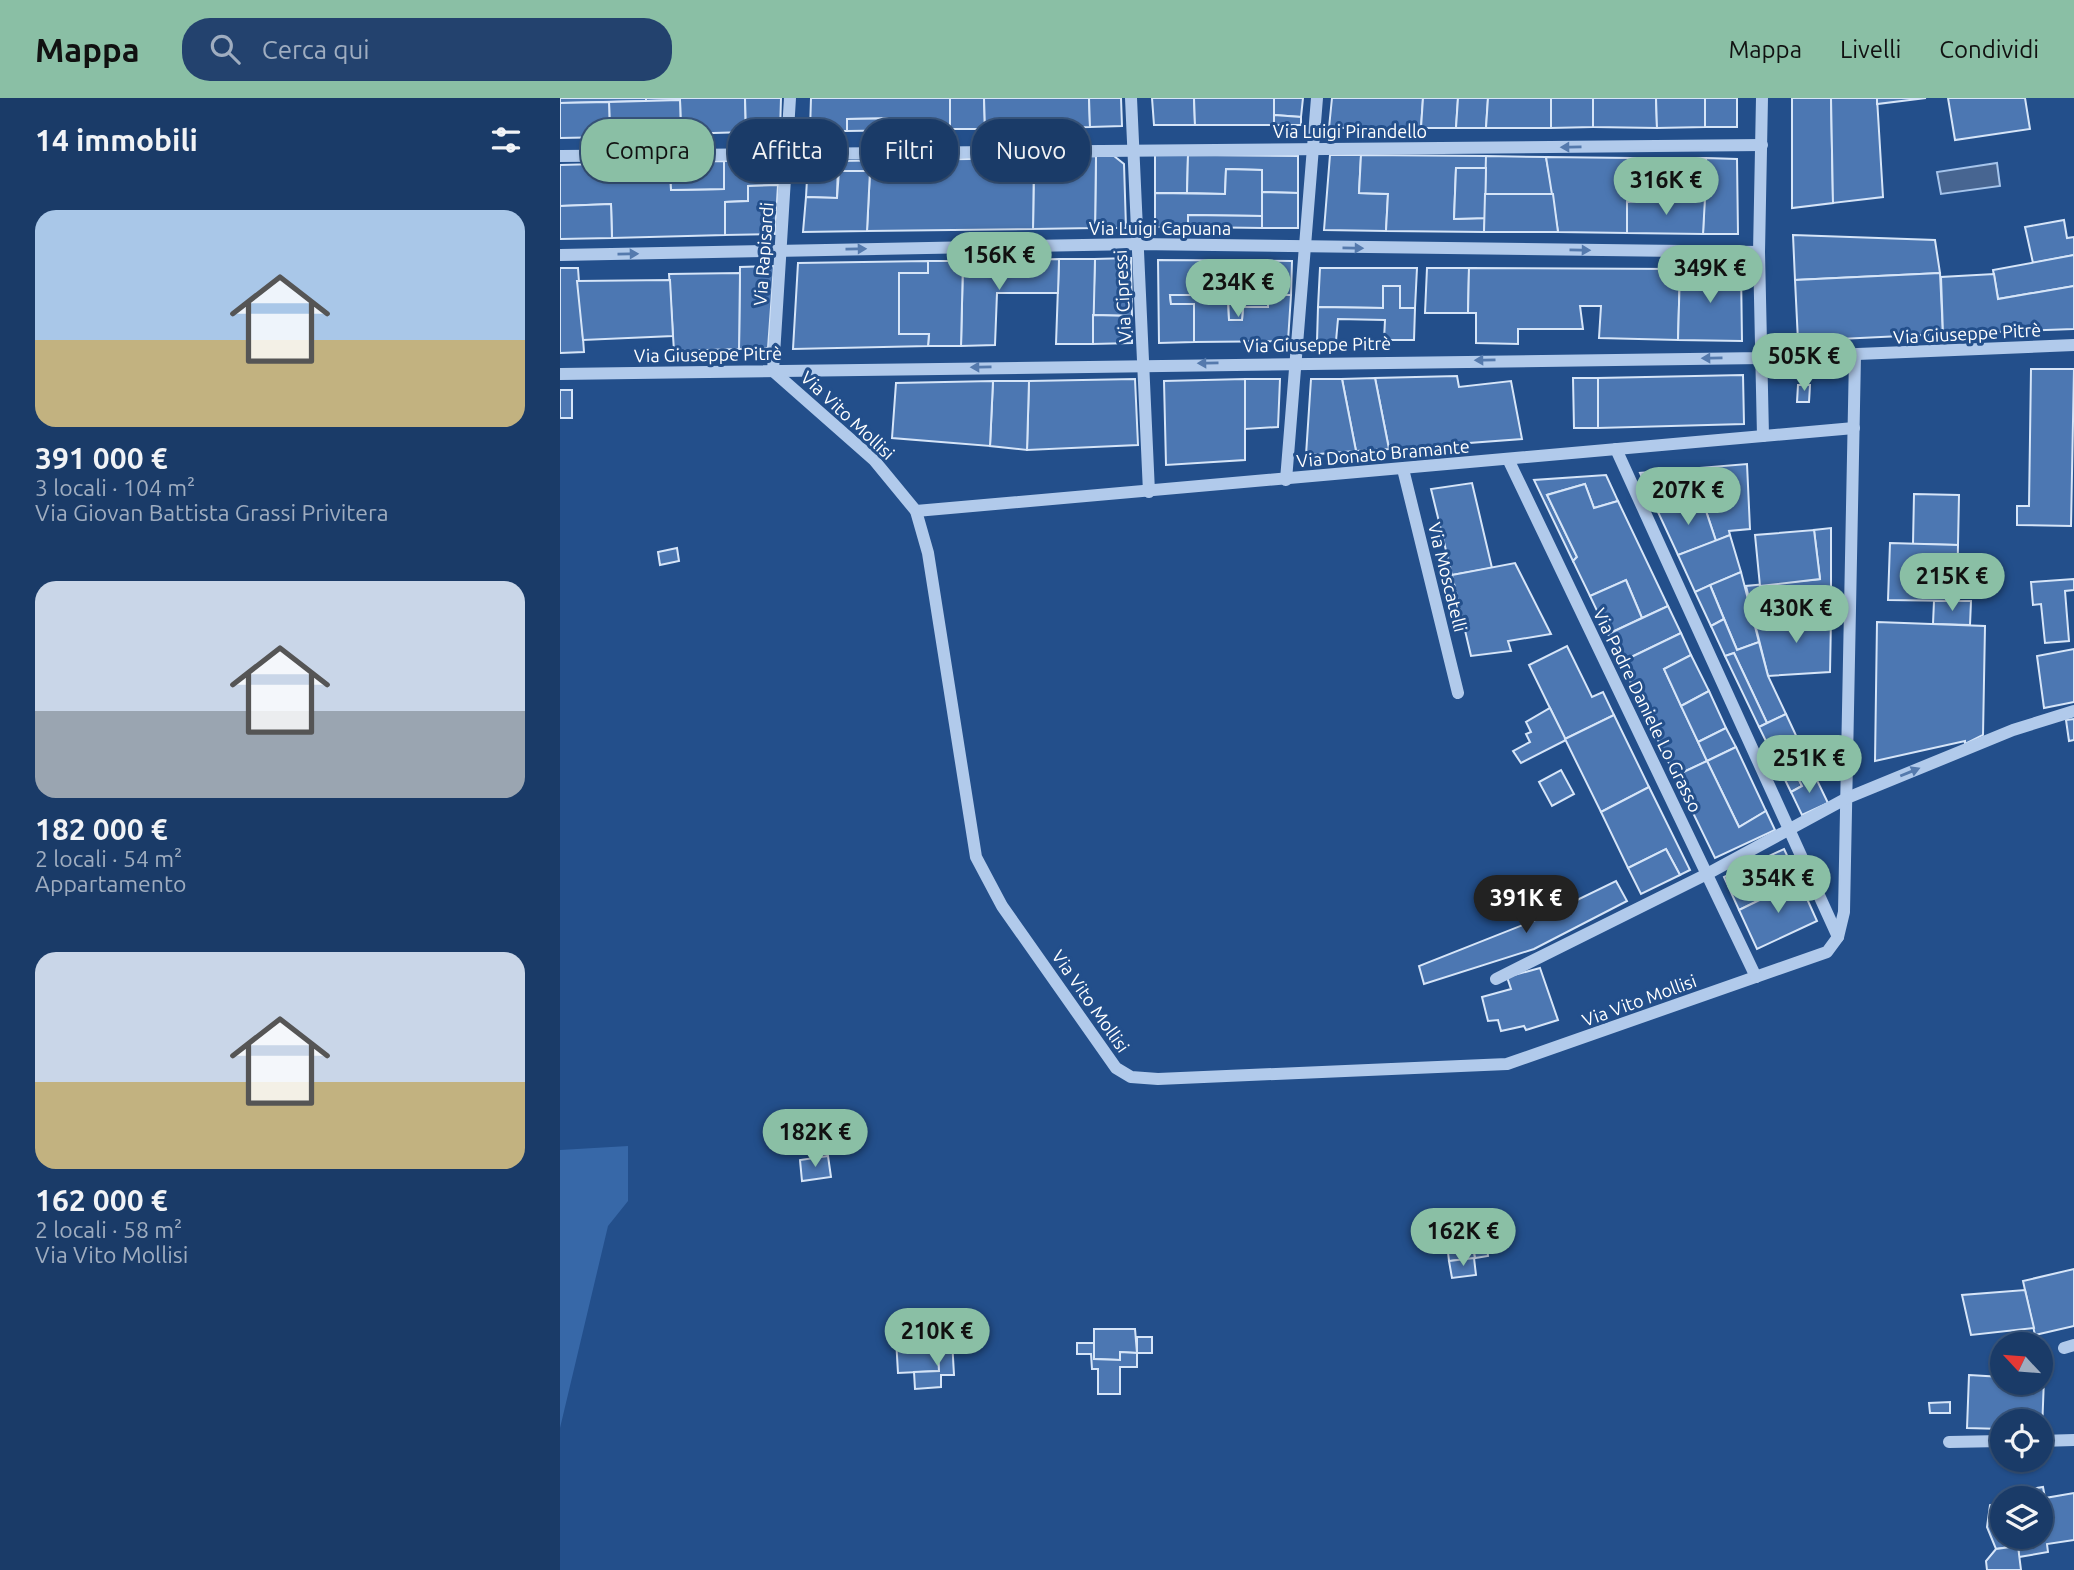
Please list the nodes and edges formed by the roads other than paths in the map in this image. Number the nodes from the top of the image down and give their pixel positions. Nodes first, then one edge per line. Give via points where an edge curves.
1 (790, 98) edge
2 (1131, 98) edge
3 (1317, 98) edge
4 (1762, 98) edge
5 (788, 119) edge
6 (1762, 145) junction
7 (1313, 149) junction
8 (1133, 150) junction
9 (847, 152) edge
10 (728, 154) edge
11 (560, 156) edge
12 (785, 182) edge
13 (1137, 244) junction
14 (1305, 247) junction
15 (781, 251) junction
16 (1759, 252) junction
17 (560, 255) edge
18 (2074, 345) edge
19 (1855, 356) junction
20 (1762, 358) junction
21 (1296, 362) junction
22 (1143, 364) junction
23 (773, 371) junction
24 (560, 374) edge
25 (1854, 428) junction
26 (1763, 436) junction
27 (1616, 449) junction
28 (1508, 459) junction
29 (1403, 468) junction
30 (1286, 480) junction
31 (1149, 492) junction
32 (915, 511) junction
33 (1458, 693) dead end
34 (2074, 711) edge
35 (1847, 798) junction
36 (1789, 830) junction
37 (1707, 874) junction
38 (1838, 937) junction
39 (1756, 977) junction
40 (1496, 979) dead end
41 (2074, 1440) edge
42 (1990, 1441) edge
43 (2053, 1441) edge
44 (1949, 1442) dead end

1 - 5 street, Via Rapisardi
2 - 8 street, Via Cipressi
3 - 7 street
4 - 6 street
6 -> 7 street, Via Luigi Pirandello
6 - 16 street
7 - 8 street, Via Luigi Pirandello
7 - 14 street
8 - 9 street, Via Luigi Pirandello
8 - 13 street, Via Cipressi
10 - 11 street, Via Luigi Pirandello
12 - 15 street, Via Rapisardi
13 - 14 street, Via Luigi Capuana
15 -> 13 street, Via Luigi Capuana
13 - 22 street, Via Cipressi
14 -> 16 street, Via Luigi Capuana
14 - 21 street
17 -> 15 street, Via Luigi Capuana
15 - 23 street, Via Rapisardi
16 - 20 street
18 - 19 street, Via Giuseppe Pitrè
19 - 20 street, Via Giuseppe Pitrè
19 - 25 street
20 -> 21 street, Via Giuseppe Pitrè
20 - 26 street
21 -> 22 street, Via Giuseppe Pitrè
21 - 30 street
22 -> 23 street, Via Giuseppe Pitrè
22 - 31 street, Via Cipressi
23 - 24 street, Via Giuseppe Pitrè
23 - 32 street, Via Vito Mollisi via 874,460
25 - 26 street, Via Donato Bramante
25 - 35 street
26 - 27 street, Via Donato Bramante
27 - 28 street, Via Donato Bramante
27 - 36 street
28 - 29 street, Via Donato Bramante
28 - 37 street, Via Padre Daniele Lo Grasso
29 - 30 street, Via Donato Bramante
29 - 33 street, Via Moscatelli
30 - 31 street, Via Donato Bramante
31 - 32 street, Via Donato Bramante
32 - 39 street, Via Vito Mollisi via 928,553 976,857 1002,906 1116,1068 1131,1077 1507,1064
35 -> 34 street via 2013,730
35 - 36 street
35 - 38 street via 1844,912
36 - 37 street
36 - 38 street
37 - 39 street, Via Padre Daniele Lo Grasso
37 - 40 street
38 - 39 street, Via Vito Mollisi via 1826,951
41 - 43 street
42 - 44 street

